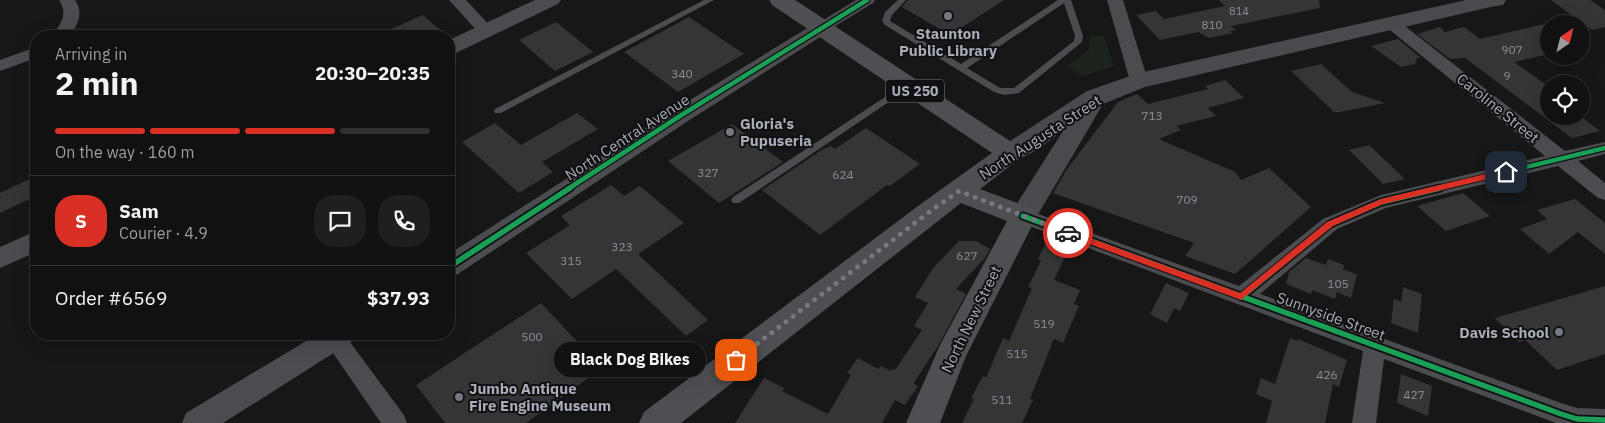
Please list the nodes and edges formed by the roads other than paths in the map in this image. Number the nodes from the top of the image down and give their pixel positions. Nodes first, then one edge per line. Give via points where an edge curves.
1 (67, 0) edge
2 (457, 0) edge
3 (551, 0) edge
4 (710, 0) edge
5 (780, 0) edge
6 (867, 0) edge
7 (902, 0) edge
8 (1065, 0) edge
9 (1115, 0) edge
10 (1495, 0) edge
11 (1391, 23) junction
12 (821, 28) junction
13 (65, 30) edge
14 (485, 30) junction
15 (455, 45) edge
16 (30, 54) edge
17 (0, 66) edge
18 (961, 68) junction
19 (1139, 80) junction
20 (908, 85) junction
21 (1096, 97) junction
22 (498, 111) dead end
23 (1605, 148) edge
24 (1010, 153) junction
25 (1560, 159) junction
26 (959, 191) junction
27 (1605, 194) edge
28 (736, 200) dead end
29 (1023, 216) junction
30 (30, 244) edge
31 (0, 258) edge
32 (455, 263) edge
33 (1241, 297) junction
34 (327, 340) edge
35 (338, 340) edge
36 (1375, 344) junction
37 (1605, 420) edge
38 (197, 423) edge
39 (395, 423) edge
40 (656, 423) edge
41 (923, 423) edge
42 (1364, 423) edge

1 - 13 street via 72,8
2 - 14 street
3 - 14 street
4 - 22 lane
5 - 12 main road, US 250
6 - 12 street
7 - 18 lane via 888,14 886,21
8 - 18 lane
8 - 18 lane via 1079,36 1078,42 1016,91 997,90
9 - 19 street
10 - 11 main road, North Augusta Street
11 - 19 main road, North Augusta Street
11 - 25 street, Caroline Street
12 - 20 main road, US 250
12 - 32 street, North Central Avenue
14 - 15 street
16 - 17 street
19 - 21 main road, North Augusta Street
20 - 24 main road, US 250
20 - 28 lane
21 - 24 main road, North Augusta Street
21 - 29 main road, North New Street
23 - 25 street
24 - 26 main road, North Augusta Street
25 - 27 street, Caroline Street
25 - 33 street via 1381,202 1364,209 1330,224
26 - 29 main road
26 - 40 main road, North Augusta Street
29 - 33 street, Sunnyside Street
29 - 41 main road, North New Street via 951,354
30 - 31 street
33 - 36 street, Sunnyside Street
34 - 38 street
35 - 39 street
36 - 37 street, Sunnyside Street via 1561,414 1578,419
36 - 42 street

